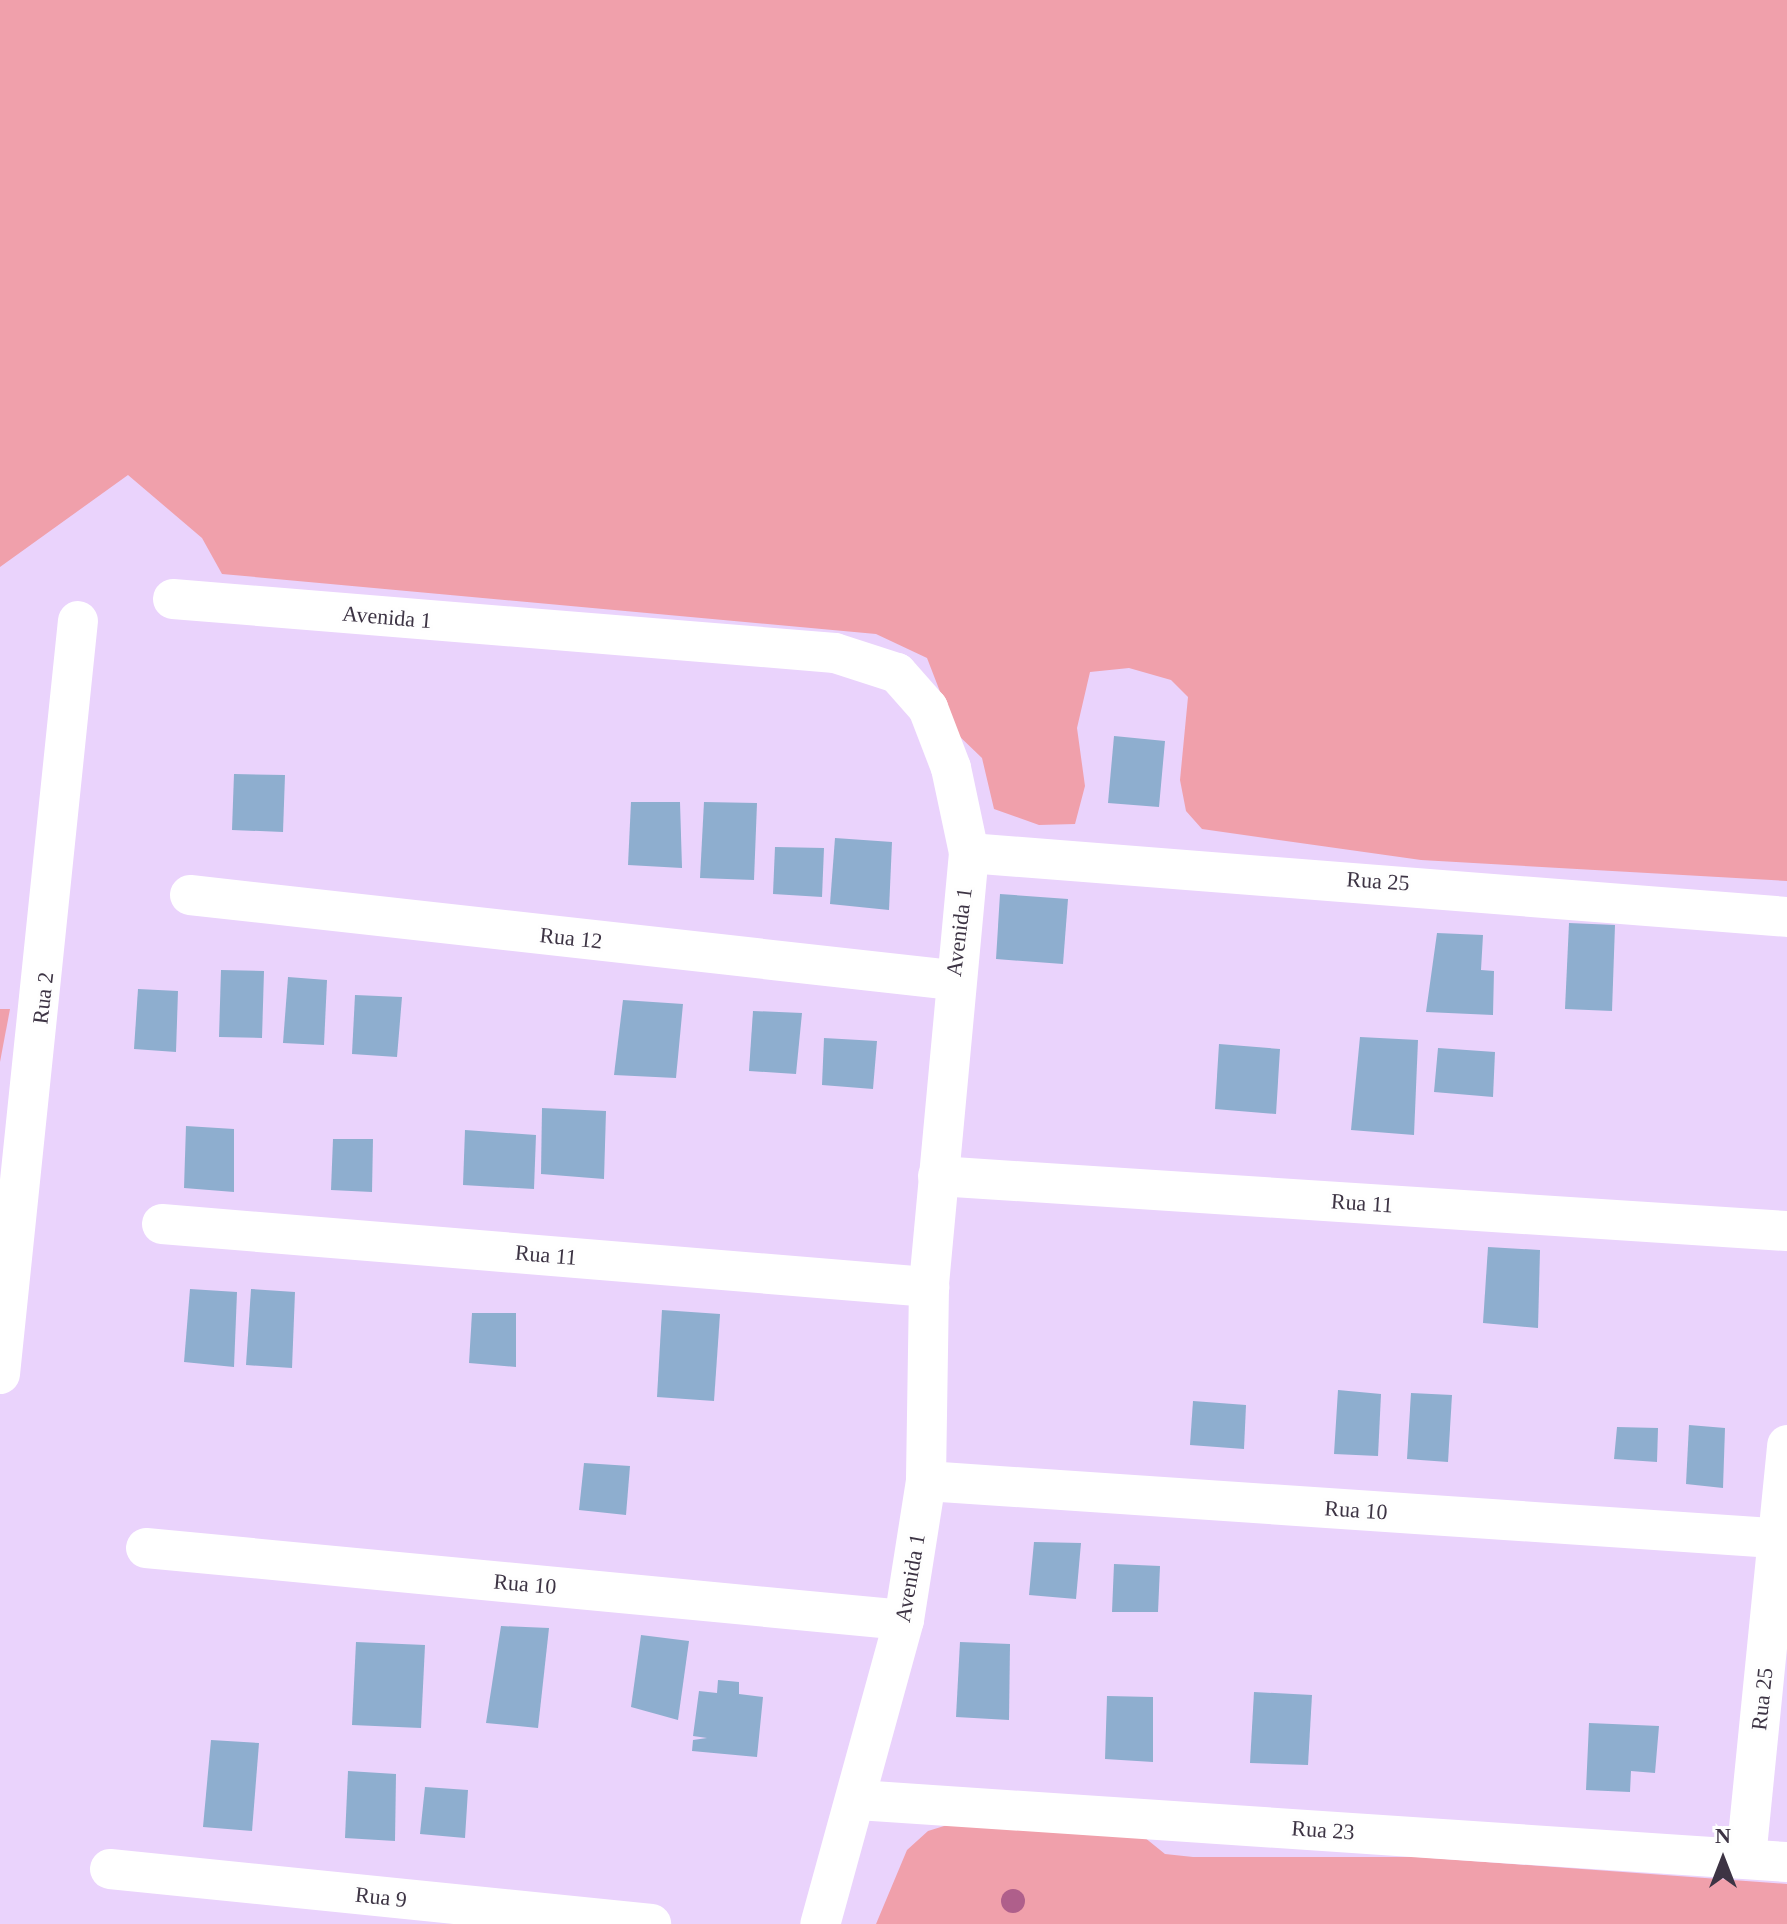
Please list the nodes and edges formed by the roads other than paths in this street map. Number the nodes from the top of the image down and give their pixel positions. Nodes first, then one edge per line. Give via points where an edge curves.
1 (173, 599) dead end
2 (78, 621) dead end
3 (969, 853) junction
4 (190, 895) dead end
5 (1787, 917) edge
6 (953, 980) junction
7 (938, 1176) junction
8 (162, 1224) dead end
9 (1787, 1231) edge
10 (929, 1287) junction
11 (0, 1374) edge
12 (1787, 1445) edge
13 (926, 1481) junction
14 (1782, 1539) edge
15 (146, 1548) dead end
16 (904, 1620) junction
17 (858, 1800) junction
18 (1746, 1858) junction
19 (1787, 1862) edge
20 (110, 1869) dead end
21 (651, 1924) edge
22 (820, 1924) edge

1 - 3 street, Avenida 1 via 847,657 897,673 928,708 951,768
2 - 11 street, Rua 2
3 - 5 street, Rua 25
3 - 6 street, Avenida 1
4 - 6 street, Rua 12
6 - 7 street, Avenida 1
7 - 9 street, Rua 11
7 - 10 street, Avenida 1
8 - 10 street, Rua 11
10 - 13 street, Avenida 1
12 - 14 street, Rua 25
13 - 14 street, Rua 10
13 - 16 street, Avenida 1
14 - 18 street, Rua 25
15 - 16 street, Rua 10
16 - 17 street, Avenida 1
17 - 18 street, Rua 23
17 - 22 street, Avenida 1
18 - 19 street, Rua 23
20 - 21 street, Rua 9

